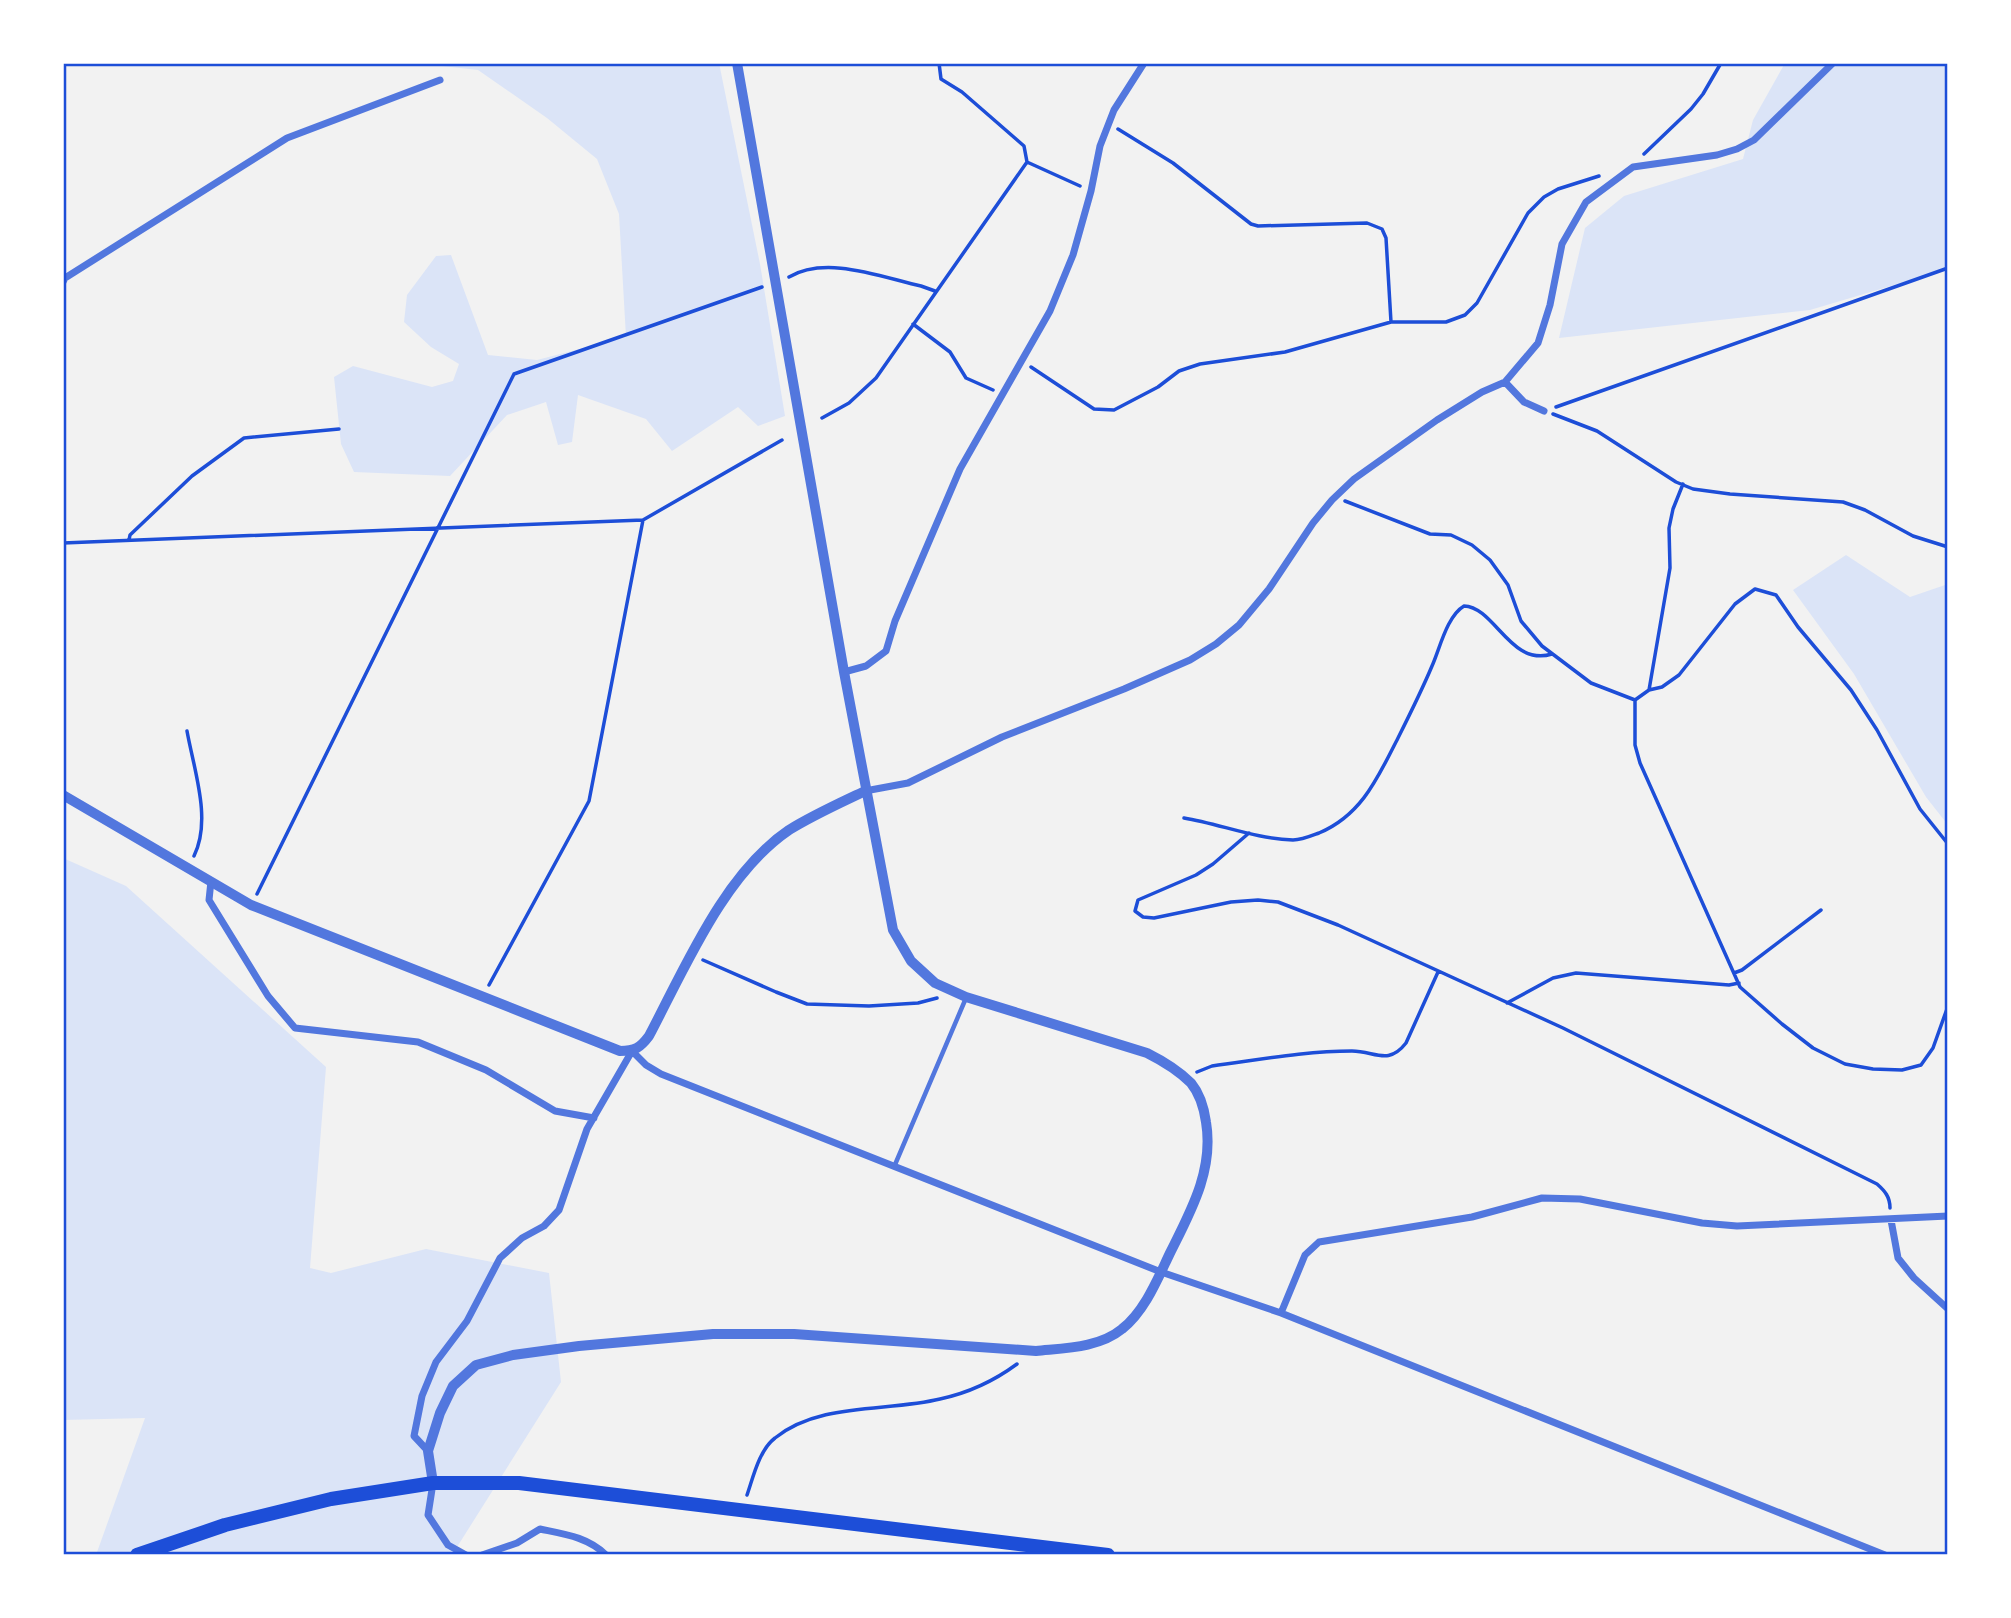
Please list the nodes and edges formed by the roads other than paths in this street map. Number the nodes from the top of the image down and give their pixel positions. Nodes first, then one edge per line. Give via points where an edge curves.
1 (737, 63) edge
2 (1144, 63) edge
3 (1833, 63) edge
4 (440, 80) dead end
5 (64, 278) edge
6 (1505, 382) junction
7 (1544, 411) road end
8 (844, 672) junction
9 (865, 791) junction
10 (63, 795) edge
11 (211, 881) junction
12 (966, 997) junction
13 (632, 1051) junction
14 (594, 1118) junction
15 (894, 1167) junction
16 (1948, 1216) edge
17 (1891, 1220) junction
18 (1161, 1272) junction
19 (1948, 1309) edge
20 (1281, 1312) junction
21 (428, 1451) junction
22 (433, 1483) junction
23 (137, 1555) edge
24 (466, 1555) edge
25 (481, 1555) edge
26 (606, 1555) edge
27 (1108, 1555) edge
28 (1885, 1555) edge

1 - 8 street
2 - 8 street via 1114,110 1100,146 1073,255 1050,311 960,469 886,650 866,666
3 - 6 street via 1754,139 1737,149 1633,167 1586,202 1562,244 1538,343
4 - 5 street via 287,138
6 - 7 street via 1524,402
6 - 9 street via 1437,420 1354,479 1313,523 1240,625 1216,644 908,783
8 - 9 street
9 - 12 street via 893,930 911,961 935,983
9 - 13 street via 789,831 763,852 725,897 649,1036
10 - 11 street
11 - 13 street via 251,905 620,1051
11 - 14 street via 209,900 268,996 295,1028 418,1042 485,1070 555,1111
12 - 15 lane
12 - 18 street via 1147,1053 1192,1084 1204,1107 1209,1139 1205,1173
13 - 14 street
13 - 15 street via 662,1074
14 - 21 street via 559,1210 500,1258 467,1321 436,1362 422,1396 414,1436
15 - 18 street
16 - 17 street
17 - 19 street via 1898,1258
17 - 20 street via 1737,1226 1580,1199 1542,1198 1472,1217 1319,1242 1305,1255
18 - 20 street
18 - 21 street via 1123,1329 1074,1347 1024,1350 794,1334 713,1334 513,1355 476,1365 453,1386
20 - 28 street
21 - 22 street
22 - 23 highway via 331,1499 225,1525
22 - 24 street via 429,1516 448,1545
22 - 27 highway via 519,1483
25 - 26 street via 517,1543 540,1529 596,1545

